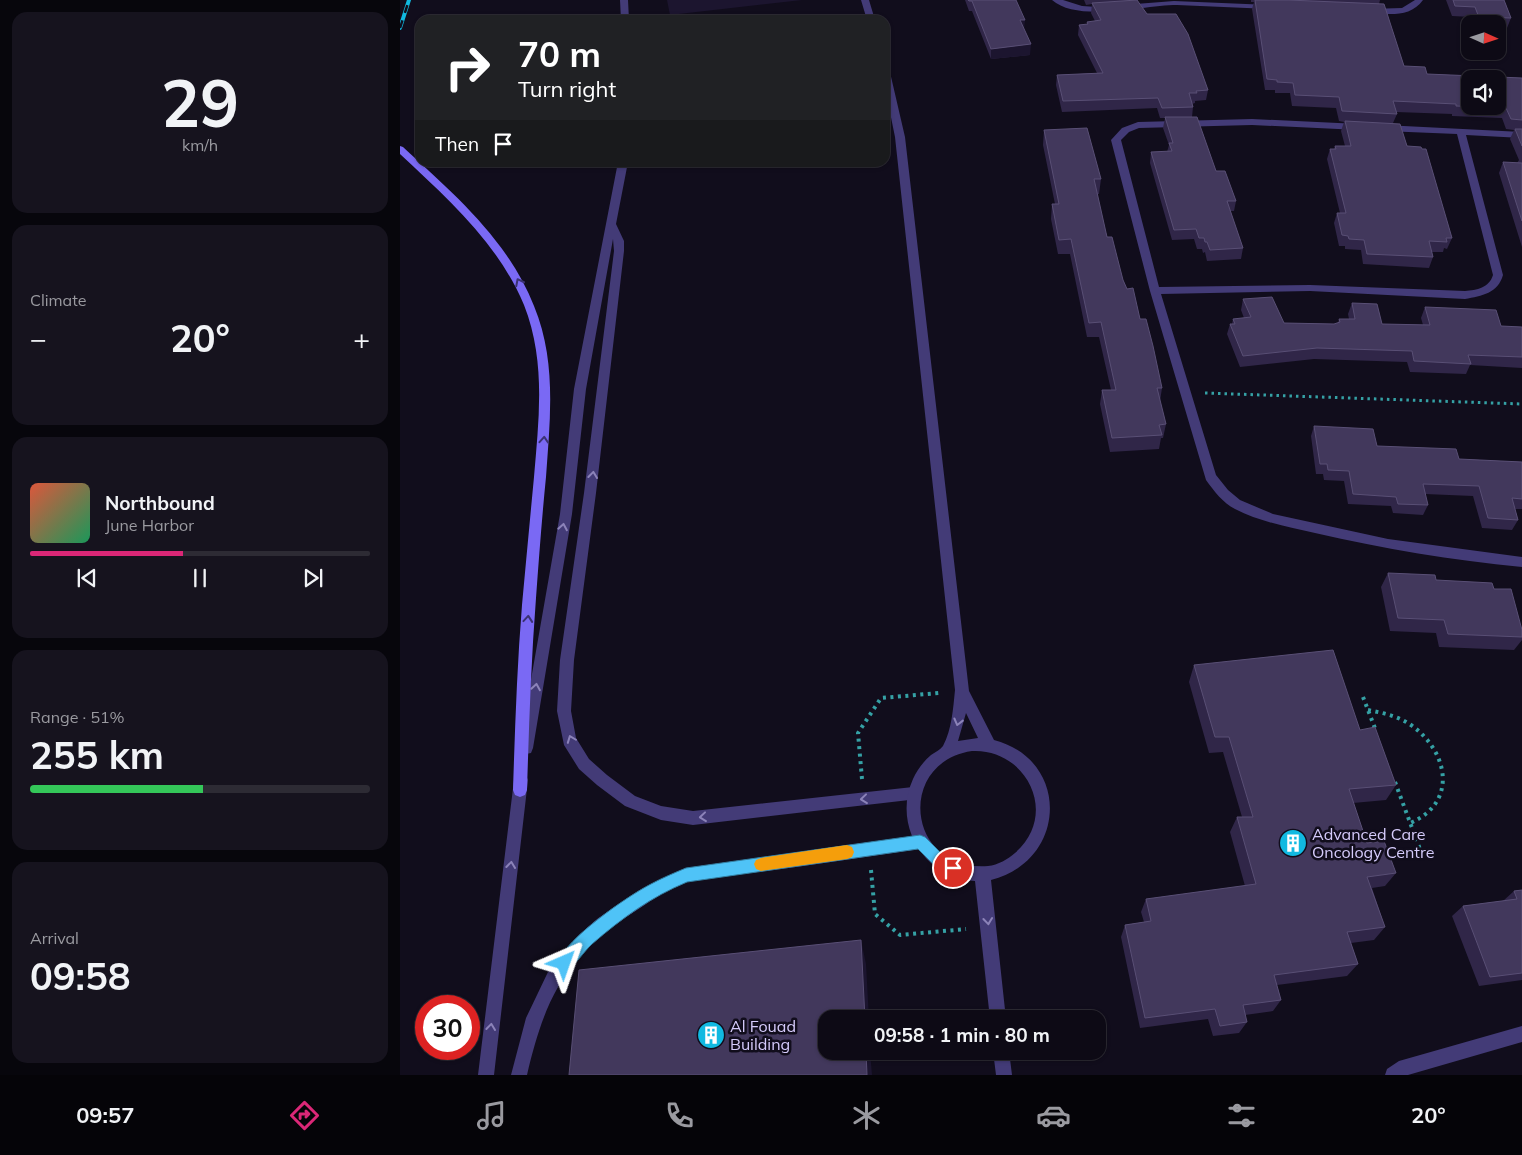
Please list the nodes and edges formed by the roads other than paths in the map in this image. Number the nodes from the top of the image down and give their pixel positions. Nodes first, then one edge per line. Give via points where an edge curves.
1 (624, 0) edge
2 (865, 0) edge
3 (1056, 0) edge
4 (1419, 0) edge
5 (1282, 7) edge
6 (1361, 10) edge
7 (625, 15) edge
8 (870, 15) edge
9 (890, 91) edge
10 (1461, 132) junction
11 (1522, 135) edge
12 (400, 149) edge
13 (415, 163) edge
14 (419, 167) edge
15 (622, 167) edge
16 (611, 224) junction
17 (1155, 291) junction
18 (1522, 562) edge
19 (962, 690) junction
20 (990, 747) junction
21 (947, 753) junction
22 (520, 790) junction
23 (913, 794) junction
24 (920, 842) junction
25 (982, 872) junction
26 (997, 1010) edge
27 (1522, 1034) edge
28 (1003, 1060) edge
29 (486, 1075) edge
30 (519, 1075) edge
31 (1004, 1075) edge
32 (1393, 1075) edge

1 - 7 street
2 - 8 street
3 - 5 street via 1082,9 1173,3
4 - 6 street via 1405,10
9 - 19 street via 900,137
10 - 11 street
10 - 17 street via 1498,275 1493,286 1486,291 1465,295 1310,288
10 - 17 street via 1252,122 1196,122 1128,128 1120,133 1116,147
13 -> 12 main road
22 -> 14 main road via 525,648 546,401 544,368 531,309 506,258 471,216
15 - 16 street
22 -> 16 street via 566,514 589,333
23 -> 16 street via 693,818 661,813 630,801 602,780 584,764 569,740 564,711 567,660 619,251 619,241
17 - 18 street via 1210,477 1221,492 1238,505 1258,514 1362,540
19 - 20 street
19 -> 21 street via 958,722
20 - 21 street via 968,746
20 - 25 street via 1006,752 1032,772 1042,793 1044,816 1041,831 1024,855 998,870
21 - 23 street via 931,763
29 -> 22 street
23 - 24 street via 913,826
24 - 25 street via 940,862 968,872
24 - 30 street via 686,875 656,888 622,910 564,963 543,997 527,1038
25 -> 26 street
27 - 32 street via 1399,1069
28 - 31 street

